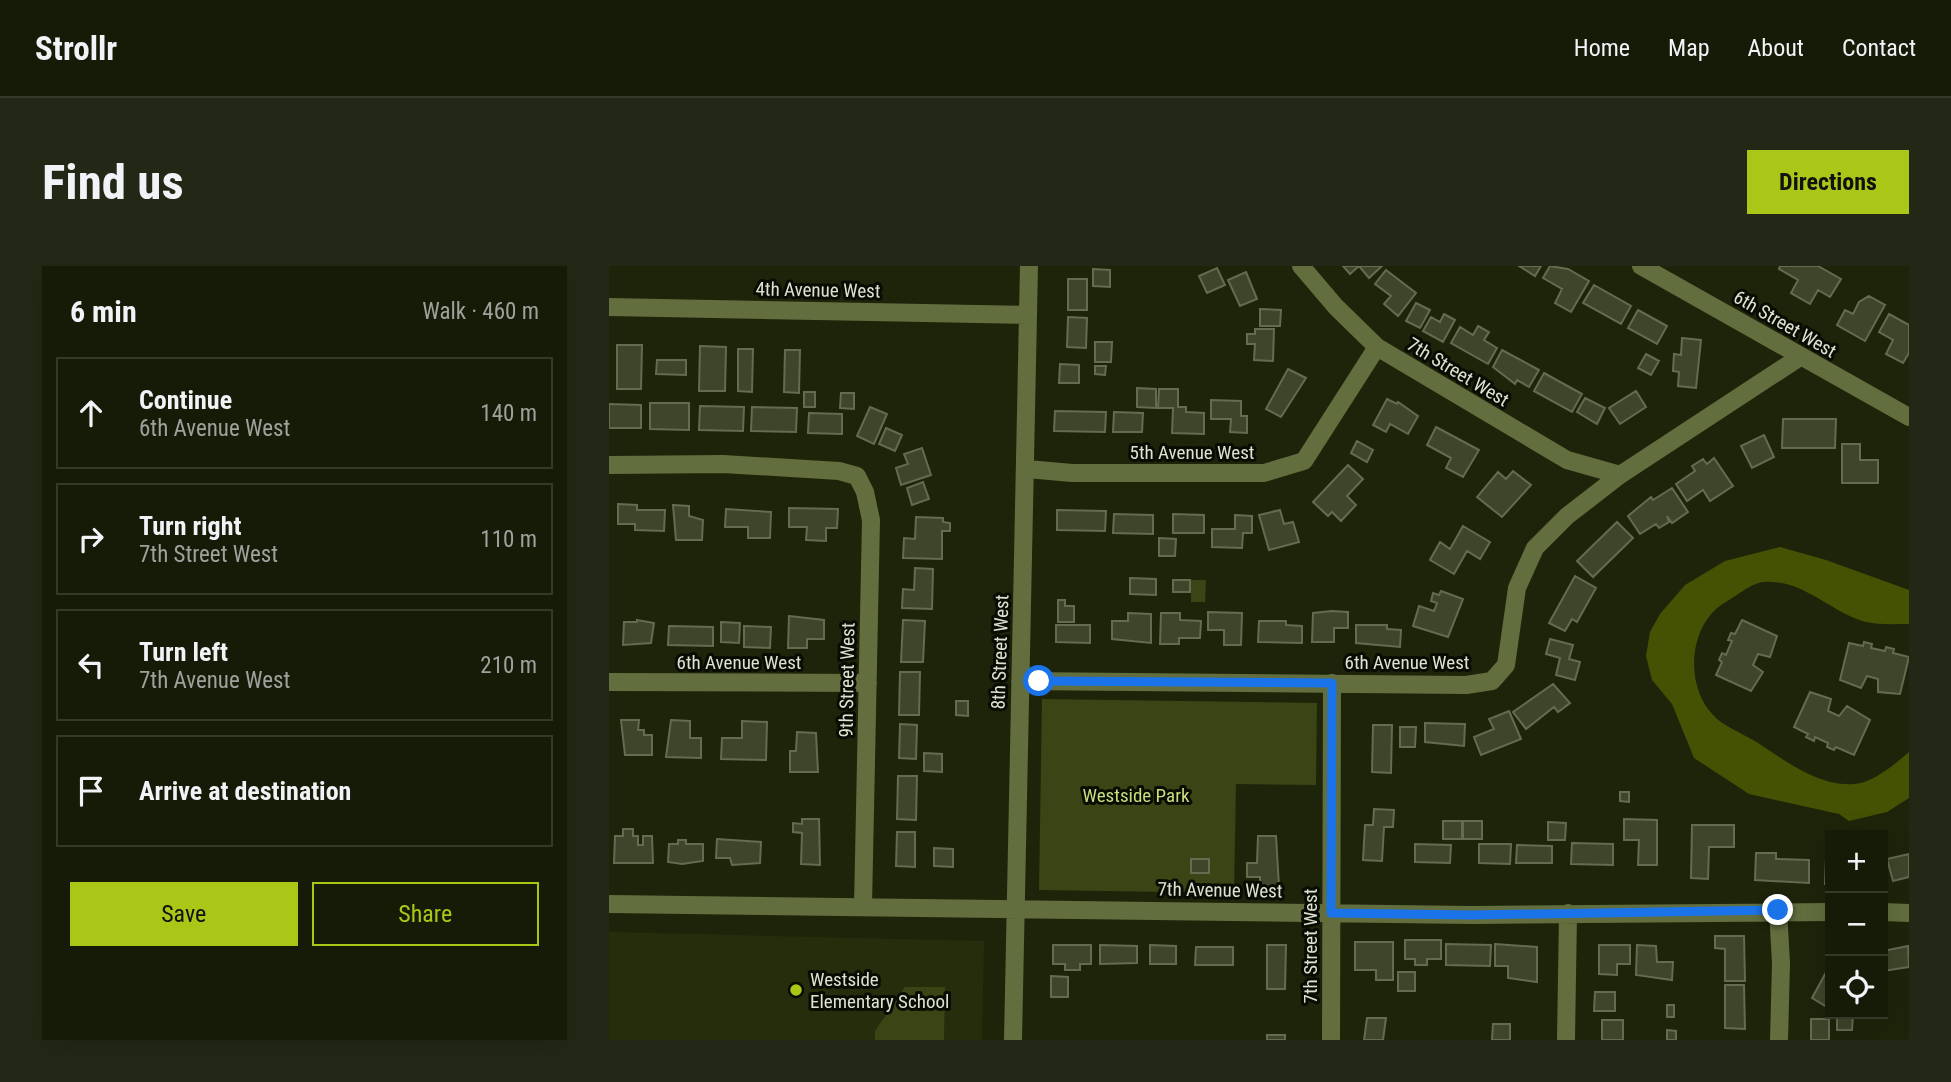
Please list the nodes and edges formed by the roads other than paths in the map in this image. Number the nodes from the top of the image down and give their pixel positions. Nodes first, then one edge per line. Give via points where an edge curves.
1 (1029, 266) edge
2 (1301, 266) edge
3 (1641, 266) edge
4 (609, 307) edge
5 (1027, 315) junction
6 (1377, 347) junction
7 (1800, 357) junction
8 (1909, 417) edge
9 (609, 465) edge
10 (1027, 469) junction
11 (1620, 475) junction
12 (1020, 681) junction
13 (609, 682) edge
14 (868, 683) junction
15 (1332, 683) junction
16 (609, 904) edge
17 (863, 906) junction
18 (1017, 908) junction
19 (1778, 910) junction
20 (1825, 912) edge
21 (1888, 912) edge
22 (1331, 913) junction
23 (1568, 913) junction
24 (1909, 913) edge
25 (1013, 1040) edge
26 (1331, 1040) edge
27 (1566, 1040) edge
28 (1779, 1040) edge

1 - 5 street, 8th Street West
2 - 6 street, 7th Street West
3 - 7 street, 6th Street West
4 - 5 street, 4th Avenue West
5 - 10 street, 8th Street West
6 - 10 street, 5th Avenue West via 1304,461 1264,473
6 - 11 street, 7th Street West via 1567,460
7 - 8 street, 6th Street West
7 - 11 street, 6th Avenue West
9 - 14 street, 9th Street West via 723,464 857,476 871,520
10 - 12 street, 8th Street West
11 - 15 street, 6th Avenue West via 1535,548 1517,588 1506,665 1492,681 1466,685
12 - 15 street, 6th Avenue West
12 - 18 street, 8th Street West
13 - 14 street, 6th Avenue West
14 - 17 street, 9th Street West
15 - 22 street, 7th Street West
16 - 17 street, 7th Avenue West
17 - 18 street, 7th Avenue West
18 - 22 street, 7th Avenue West
18 - 25 street, 8th Street West
19 - 20 street, 7th Avenue West
19 - 23 street, 7th Avenue West
19 - 28 street
21 - 24 street
22 - 23 street, 7th Avenue West
22 - 26 street, 7th Street West
23 - 27 street

